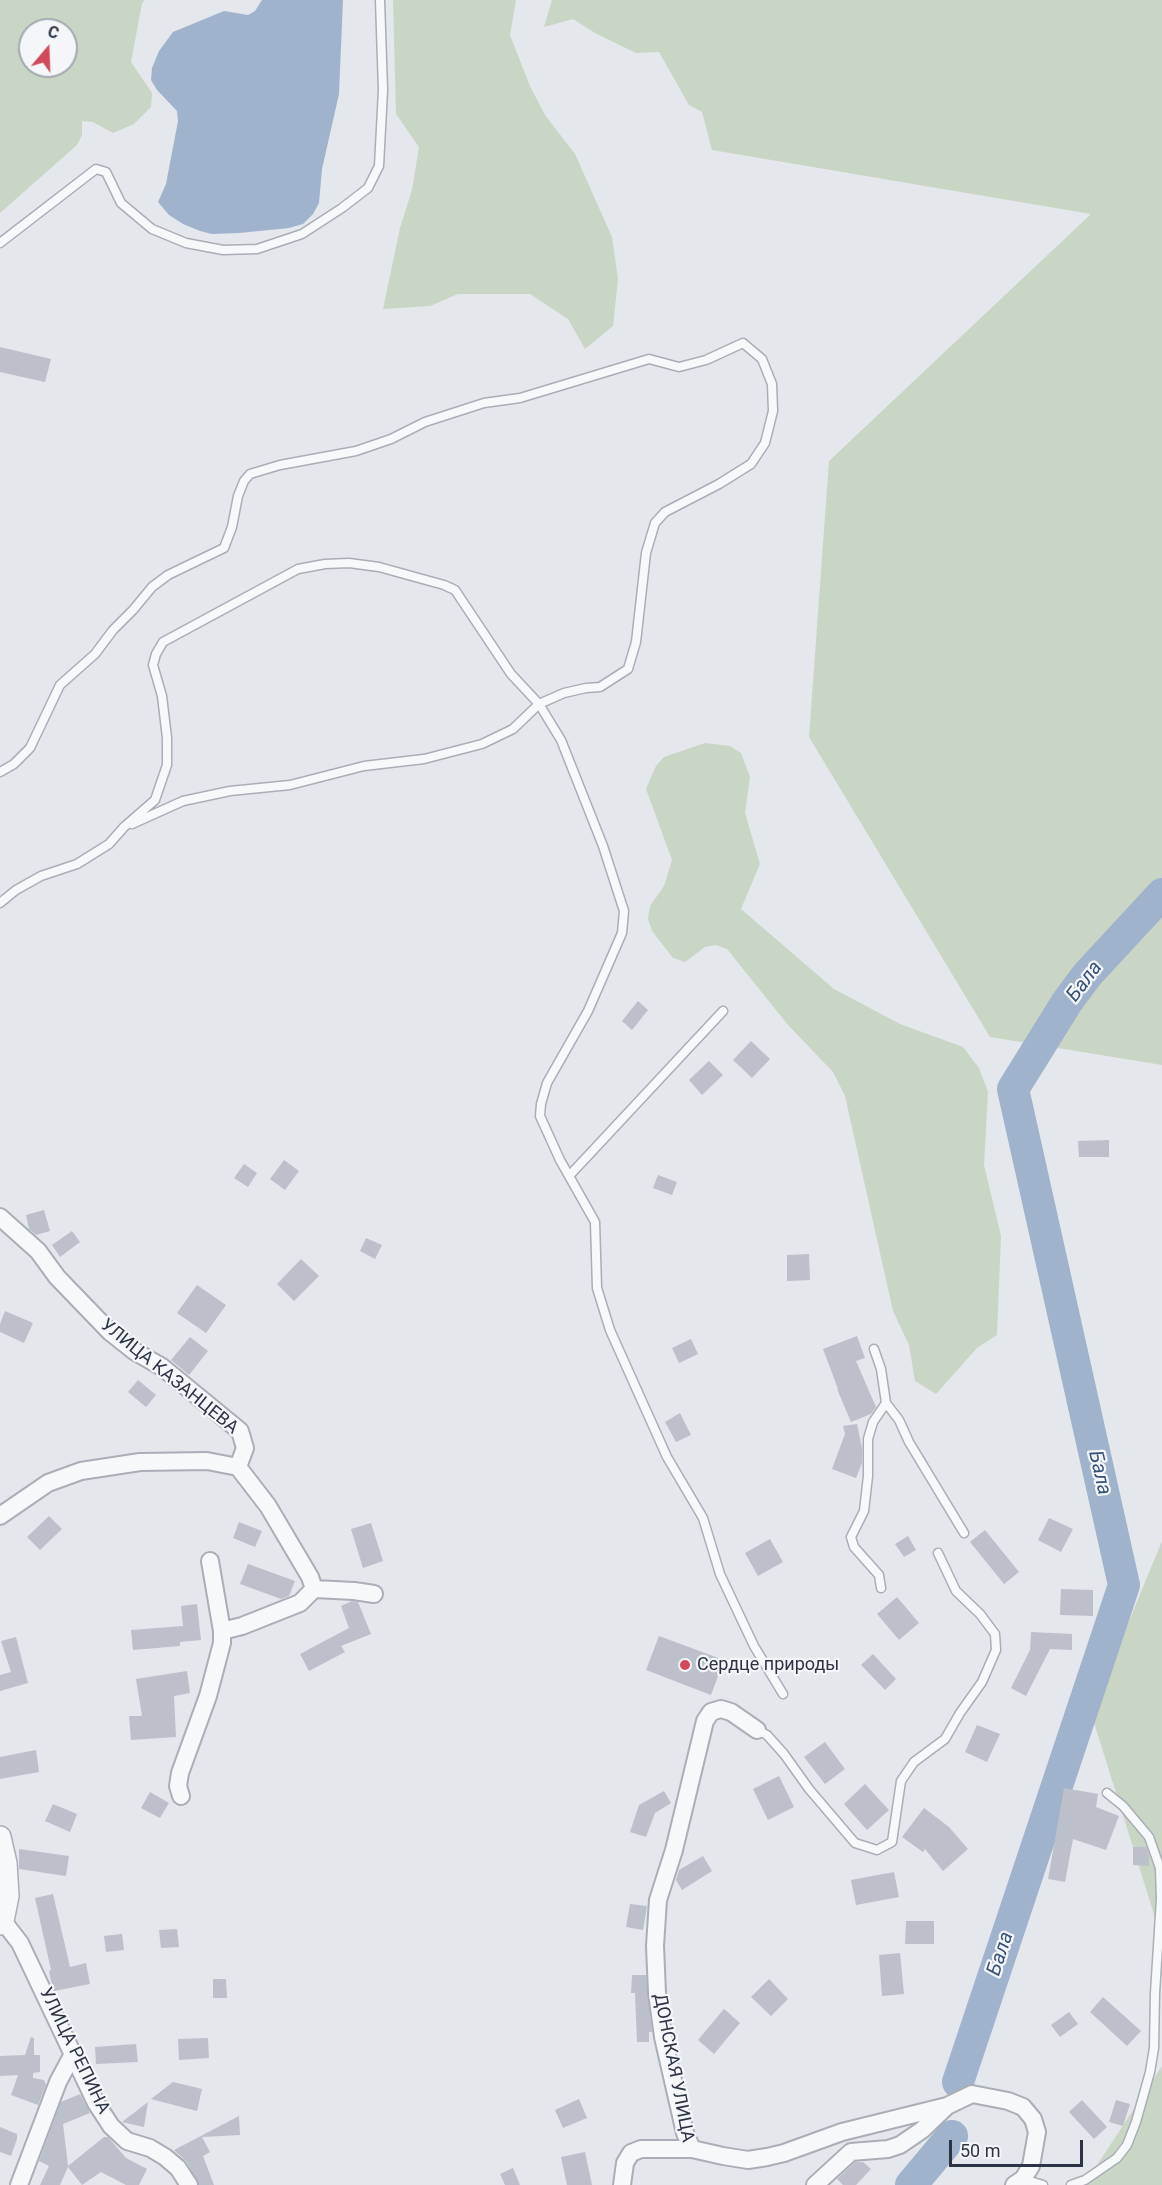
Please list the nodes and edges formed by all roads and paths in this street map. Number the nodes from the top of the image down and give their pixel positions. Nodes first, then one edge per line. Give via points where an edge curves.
1 (380, 0) edge
2 (0, 243) edge
3 (539, 704) junction
4 (0, 772) edge
5 (124, 827) junction
6 (0, 903) edge
7 (723, 1011) dead end
8 (569, 1176) junction
9 (0, 1216) edge
10 (874, 1349) dead end
11 (886, 1403) junction
12 (237, 1467) junction
13 (0, 1516) edge
14 (964, 1533) dead end
15 (938, 1553) dead end
16 (210, 1561) dead end
17 (881, 1588) dead end
18 (314, 1589) junction
19 (374, 1594) dead end
20 (222, 1631) junction
21 (783, 1694) dead end
22 (757, 1730) joint
23 (1107, 1792) dead end
24 (181, 1796) dead end
25 (0, 1837) edge
26 (2, 1922) edge
27 (73, 2054) junction
28 (946, 2106) junction
29 (692, 2149) junction
30 (1018, 2182) edge
31 (19, 2185) edge
32 (189, 2185) edge
33 (622, 2185) edge
34 (815, 2185) edge
35 (1043, 2185) edge
36 (1071, 2185) edge

1 - 2 lane via 383,90 379,166 368,188 302,234 257,249 186,243 152,229 136,216 121,203 106,172 96,169
3 - 4 lane via 564,693 600,687 628,669 636,642 646,553 655,524 665,512 751,464 765,442 773,411 772,384 762,359 743,343 679,367 649,359 520,399 484,403 356,451 250,474 238,496 224,548 152,587 95,654 60,685 30,748
3 - 5 lane via 513,729 470,748 412,761 364,766 290,785 183,801
3 - 5 lane via 512,674 455,590 379,567 350,563 298,569 163,642 153,665 162,696 167,765 155,800
3 - 8 lane via 561,740 607,856 624,911 622,933 588,1011 547,1083 541,1104 540,1116
5 - 6 lane via 109,844 77,864 40,876
7 - 8 lane
8 - 21 lane via 595,1222 597,1288 610,1330 667,1457 703,1518 720,1575 754,1646
9 - 12 street, УЛИЦА КАЗАНЦЕВА via 38,1251 57,1277 110,1332 162,1367 240,1431 245,1448
10 - 11 lane
11 - 14 lane
11 - 17 lane via 873,1422 868,1439 864,1510 851,1537 854,1547 879,1575
12 - 13 street, УЛИЦА КАЗАНЦЕВА via 207,1461 140,1462 81,1470 48,1483
12 - 18 street via 268,1506
15 - 22 lane via 956,1591 995,1634 996,1650 982,1682 945,1739 914,1762 900,1781 892,1842 877,1850 855,1843 784,1754
16 - 20 street
18 - 19 street
18 - 20 street via 300,1604
20 - 24 street via 208,1696 180,1773
22 - 29 street, ДОНСКАЯ УЛИЦА via 721,1709 711,1712 705,1721 658,1900 655,1946 663,2037
23 - 36 lane via 1149,1836 1160,1868 1154,2048 1127,2145 1118,2158
25 - 26 street via 8,1896
26 - 27 street, УЛИЦА РЕПИНА via 20,1943
27 - 31 street via 58,2082
27 - 32 street, УЛИЦА РЕПИНА via 111,2126 127,2141 165,2157
28 - 29 street via 842,2132 766,2157 748,2160
28 - 30 street via 972,2094 1023,2107 1037,2132 1031,2166
28 - 34 street via 900,2145 851,2152
29 - 33 street, ДОНСКАЯ УЛИЦА via 653,2148 632,2153
30 - 35 lane

